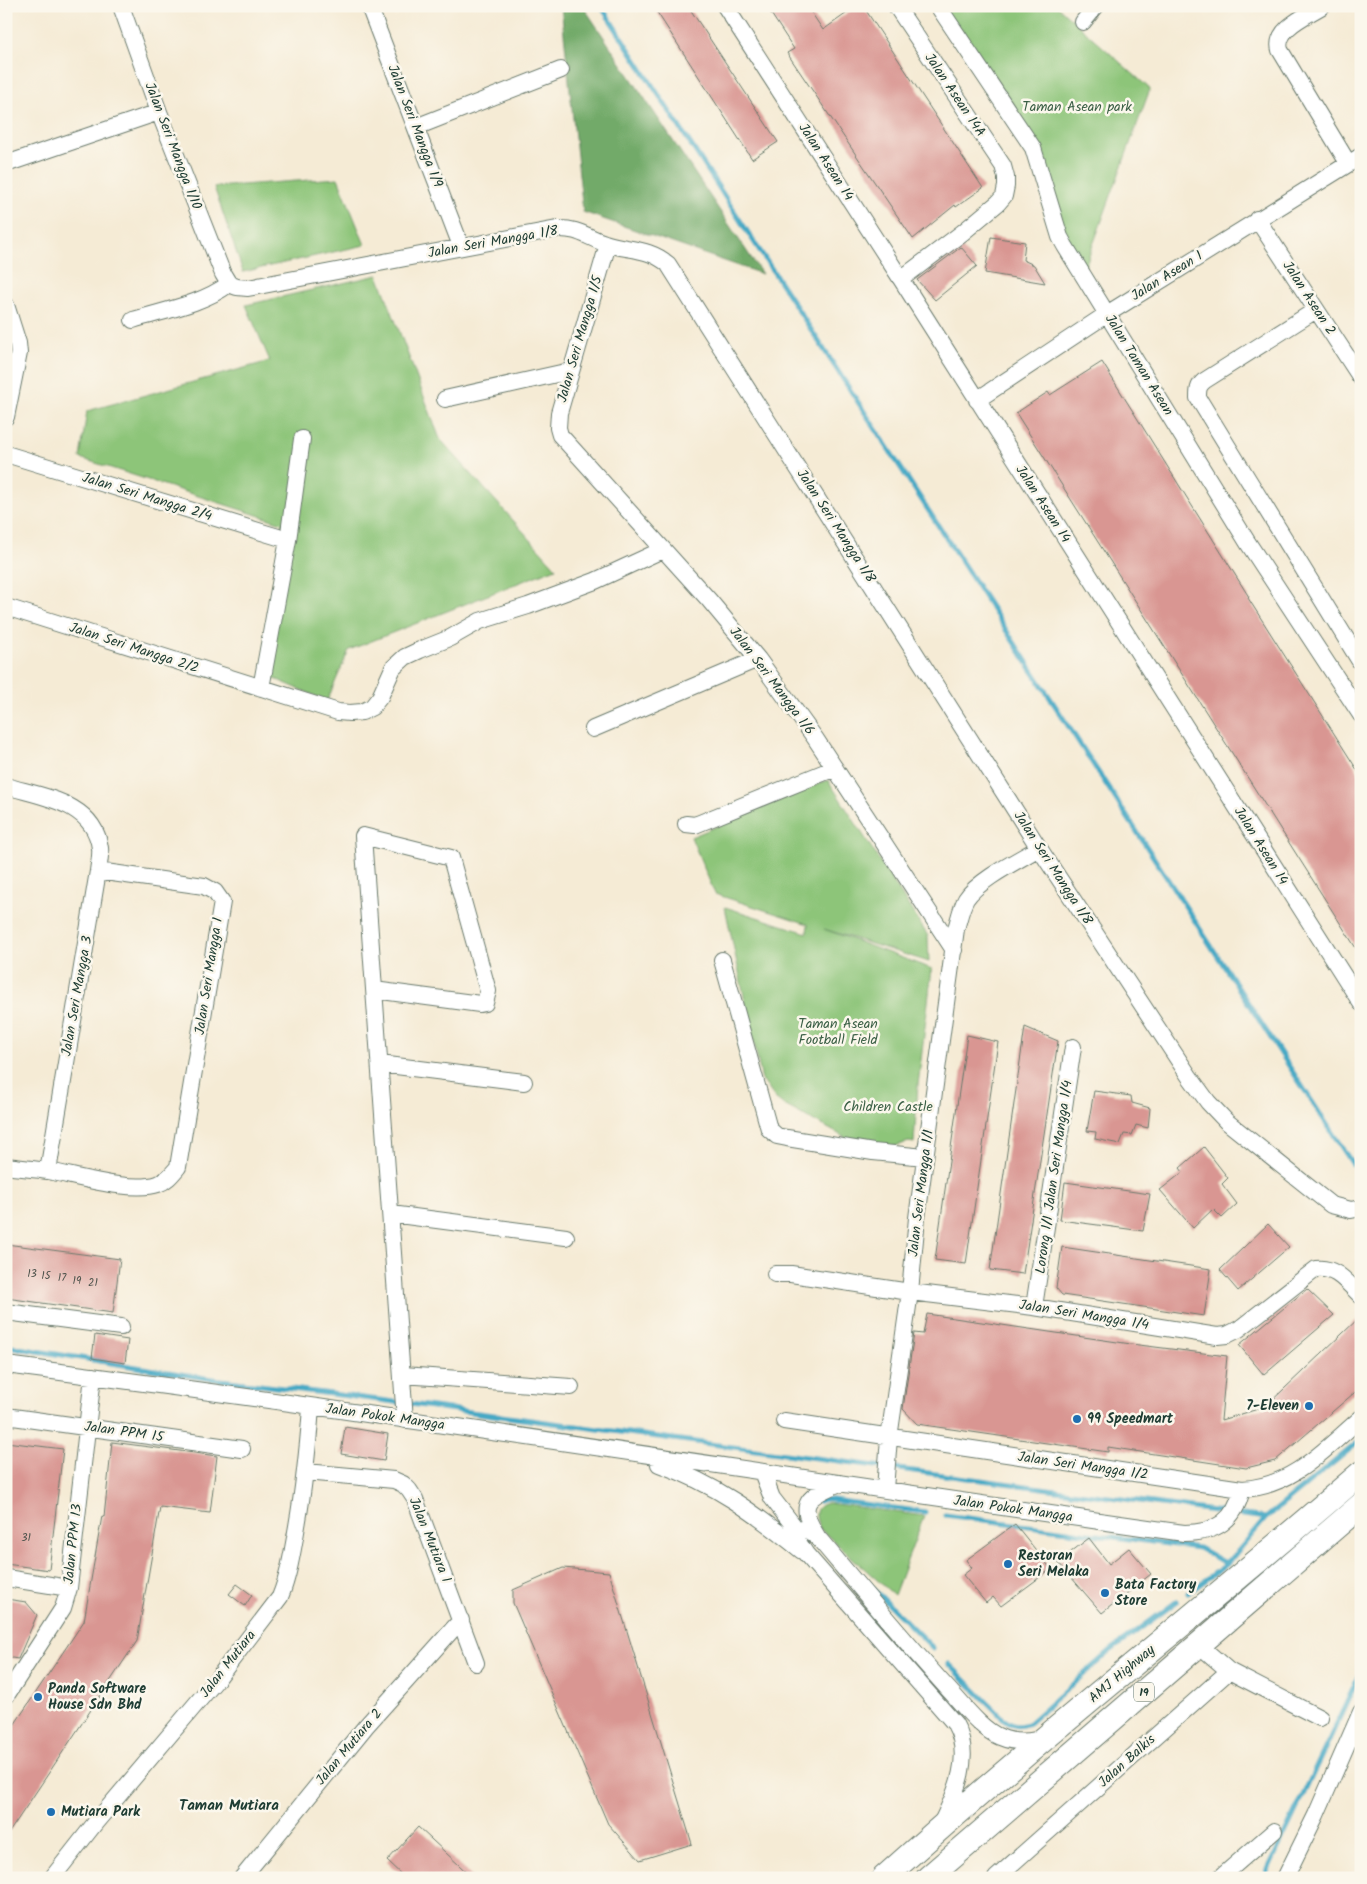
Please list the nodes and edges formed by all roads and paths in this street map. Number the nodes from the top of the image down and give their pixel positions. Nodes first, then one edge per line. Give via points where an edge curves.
1 (120, 6) edge
2 (369, 6) edge
3 (725, 6) edge
4 (896, 6) edge
5 (938, 6) edge
6 (1096, 6) edge
7 (1322, 6) edge
8 (1083, 22) dead end
9 (561, 70) dead end
10 (160, 112) junction
11 (416, 127) junction
12 (1355, 159) edge
13 (6, 164) edge
14 (1257, 219) junction
15 (608, 244) junction
16 (460, 246) junction
17 (901, 279) junction
18 (229, 284) junction
19 (6, 305) edge
20 (1316, 310) junction
21 (1107, 314) junction
22 (133, 320) dead end
23 (570, 371) junction
24 (1361, 378) edge
25 (445, 399) dead end
26 (976, 400) junction
27 (6, 417) edge
28 (560, 435) joint
29 (302, 439) dead end
30 (6, 454) edge
31 (288, 540) junction
32 (662, 550) junction
33 (6, 607) edge
34 (758, 659) junction
35 (1361, 663) edge
36 (261, 688) junction
37 (1356, 695) edge
38 (1361, 715) edge
39 (593, 729) dead end
40 (835, 768) junction
41 (6, 786) edge
42 (686, 824) dead end
43 (1039, 848) junction
44 (98, 871) junction
45 (954, 950) junction
46 (722, 960) dead end
47 (374, 990) junction
48 (1361, 1003) edge
49 (1073, 1047) dead end
50 (380, 1064) junction
51 (524, 1082) dead end
52 (925, 1157) junction
53 (6, 1166) edge
54 (48, 1171) junction
55 (1356, 1209) edge
56 (391, 1214) junction
57 (566, 1237) dead end
58 (775, 1274) dead end
59 (910, 1292) junction
60 (1361, 1296) edge
61 (1034, 1307) junction
62 (6, 1312) edge
63 (121, 1327) dead end
64 (6, 1365) edge
65 (403, 1375) junction
66 (93, 1376) junction
67 (572, 1387) dead end
68 (312, 1408) junction
69 (404, 1408) junction
70 (6, 1416) edge
71 (1361, 1418) edge
72 (784, 1421) dead end
73 (86, 1427) junction
74 (889, 1438) junction
75 (242, 1449) dead end
76 (619, 1450) junction
77 (306, 1472) junction
78 (762, 1472) junction
79 (1361, 1473) edge
80 (840, 1483) junction
81 (886, 1483) junction
82 (1242, 1489) junction
83 (1361, 1505) edge
84 (797, 1530) junction
85 (820, 1540) junction
86 (806, 1554) junction
87 (6, 1578) edge
88 (69, 1588) junction
89 (461, 1620) junction
90 (1199, 1645) junction
91 (476, 1663) dead end
92 (1229, 1671) junction
93 (6, 1696) edge
94 (1361, 1712) edge
95 (1320, 1718) dead end
96 (1049, 1735) junction
97 (940, 1827) junction
98 (1274, 1831) dead end
99 (931, 1877) edge
100 (52, 1878) edge
101 (242, 1878) edge
102 (884, 1878) edge
103 (996, 1878) edge
104 (1220, 1878) edge
105 (1285, 1878) edge

1 - 10 street, Jalan Seri Mangga 1/10
2 - 11 street, Jalan Seri Mangga 1/9
3 - 17 street, Jalan Asean 14
4 - 17 street, Jalan Asean 14A via 1003,166 1006,177 1004,196 998,203
5 - 21 street, Jalan Taman Asean via 1032,148 1060,237
6 - 8 street
7 - 12 street via 1286,30 1278,44
9 - 11 street
10 - 13 street
10 - 18 street, Jalan Seri Mangga 1/10
11 - 16 street, Jalan Seri Mangga 1/9
12 - 14 street, Jalan Asean 1
14 - 20 street, Jalan Asean 2
14 - 21 street, Jalan Asean 1
15 - 16 street, Jalan Seri Mangga 1/8 via 571,228
15 - 23 street, Jalan Seri Mangga 1/5
15 - 43 street, Jalan Seri Mangga 1/8 via 648,252 668,264
16 - 18 street, Jalan Seri Mangga 1/8 via 248,288
17 - 26 street, Jalan Asean 14
18 - 22 street via 204,299
19 - 27 street via 19,352
20 - 24 street, Jalan Asean 2
20 - 35 street via 1204,381 1199,385 1198,398
21 - 26 street, Jalan Asean 1
21 - 37 street, Jalan Taman Asean via 1248,543
23 - 25 street
23 - 28 street, Jalan Seri Mangga 1/5 via 559,414
26 - 48 street, Jalan Asean 14
28 - 32 street, Jalan Seri Mangga 1/6
29 - 31 street
30 - 31 street, Jalan Seri Mangga 2/4
31 - 36 street
32 - 34 street, Jalan Seri Mangga 1/6
32 - 36 street, Jalan Seri Mangga 2/2 via 595,581 480,621 405,657 394,668 380,697 362,712 338,712
33 - 36 street, Jalan Seri Mangga 2/2
34 - 39 street
34 - 40 street, Jalan Seri Mangga 1/6
37 - 38 street, Jalan Taman Asean
40 - 42 street via 695,826
40 - 45 street, Jalan Seri Mangga 1/6
41 - 44 street, Jalan Seri Mangga 3 via 72,806 91,822 100,847
43 - 45 street, Jalan Seri Mangga 1/1 via 974,890 966,900 956,929
43 - 55 street, Jalan Seri Mangga 1/8 via 1208,1102 1226,1121 1331,1205
44 - 54 street, Jalan Seri Mangga 3
44 - 54 street, Jalan Seri Mangga 1 via 204,886 215,892 222,902 178,1167 159,1184 146,1187 110,1184
45 - 52 street, Jalan Seri Mangga 1/1
46 - 52 street via 769,1129 777,1136 787,1138
47 - 47 street via 372,962 362,836 451,858 488,991 485,1003 480,1004
47 - 50 street
49 - 61 street, Lorong 1/1 Jalan Seri Mangga 1/4
50 - 51 street
50 - 56 street
52 - 59 street, Jalan Seri Mangga 1/1
53 - 54 street
56 - 57 street
56 - 65 street
58 - 59 street, Jalan Seri Mangga 1/4
59 - 61 street, Jalan Seri Mangga 1/4
59 - 74 street, Jalan Seri Mangga 1/1
60 - 61 street, Jalan Seri Mangga 1/4 via 1334,1271 1316,1269 1239,1329 1217,1336
62 - 63 street
64 - 66 street, Jalan Pokok Mangga
65 - 67 street
65 - 69 street
66 - 68 street, Jalan Pokok Mangga
66 - 73 street, Jalan PPM 13
68 - 69 street, Jalan Pokok Mangga
68 - 77 street, Jalan Mutiara
69 - 76 street, Jalan Pokok Mangga
70 - 73 street, Jalan PPM 15
71 - 82 street, Jalan Seri Mangga 1/2 via 1290,1476 1259,1488
72 - 74 street, Jalan Seri Mangga 1/2
73 - 75 street, Jalan PPM 15
73 - 88 street, Jalan PPM 13
74 - 81 street, Jalan Seri Mangga 1/1
74 - 82 street, Jalan Seri Mangga 1/2
76 - 78 street, Jalan Pokok Mangga
76 - 86 street via 687,1474 726,1494
77 - 89 street, Jalan Mutiara 1 via 394,1480 409,1490
77 - 100 street, Jalan Mutiara via 294,1542 280,1597 218,1678
78 - 80 street, Jalan Pokok Mangga
78 - 84 street via 772,1498
79 - 96 highway, AMJ Highway / 19
80 - 81 street, Jalan Pokok Mangga
80 - 85 street via 823,1490 807,1504 808,1522
81 - 82 street, Jalan Pokok Mangga via 950,1500 1184,1533 1201,1533 1220,1526 1236,1508
83 - 90 highway, AMJ Highway / 19
84 - 85 street via 807,1529
84 - 86 street via 797,1540
85 - 96 street via 929,1668 986,1728 999,1737 1015,1740 1037,1741
86 - 97 street via 955,1724 960,1734 960,1779
87 - 88 street
88 - 93 street, Jalan PPM 13 via 63,1608
89 - 91 street, Jalan Mutiara 1
89 - 101 street, Jalan Mutiara 2 via 360,1733
90 - 92 street
90 - 99 highway, AMJ Highway / 19
92 - 95 street
92 - 103 street, Jalan Balkis
94 - 105 street
96 - 97 highway, AMJ Highway / 19
97 - 102 highway, AMJ Highway / 19
98 - 104 street

